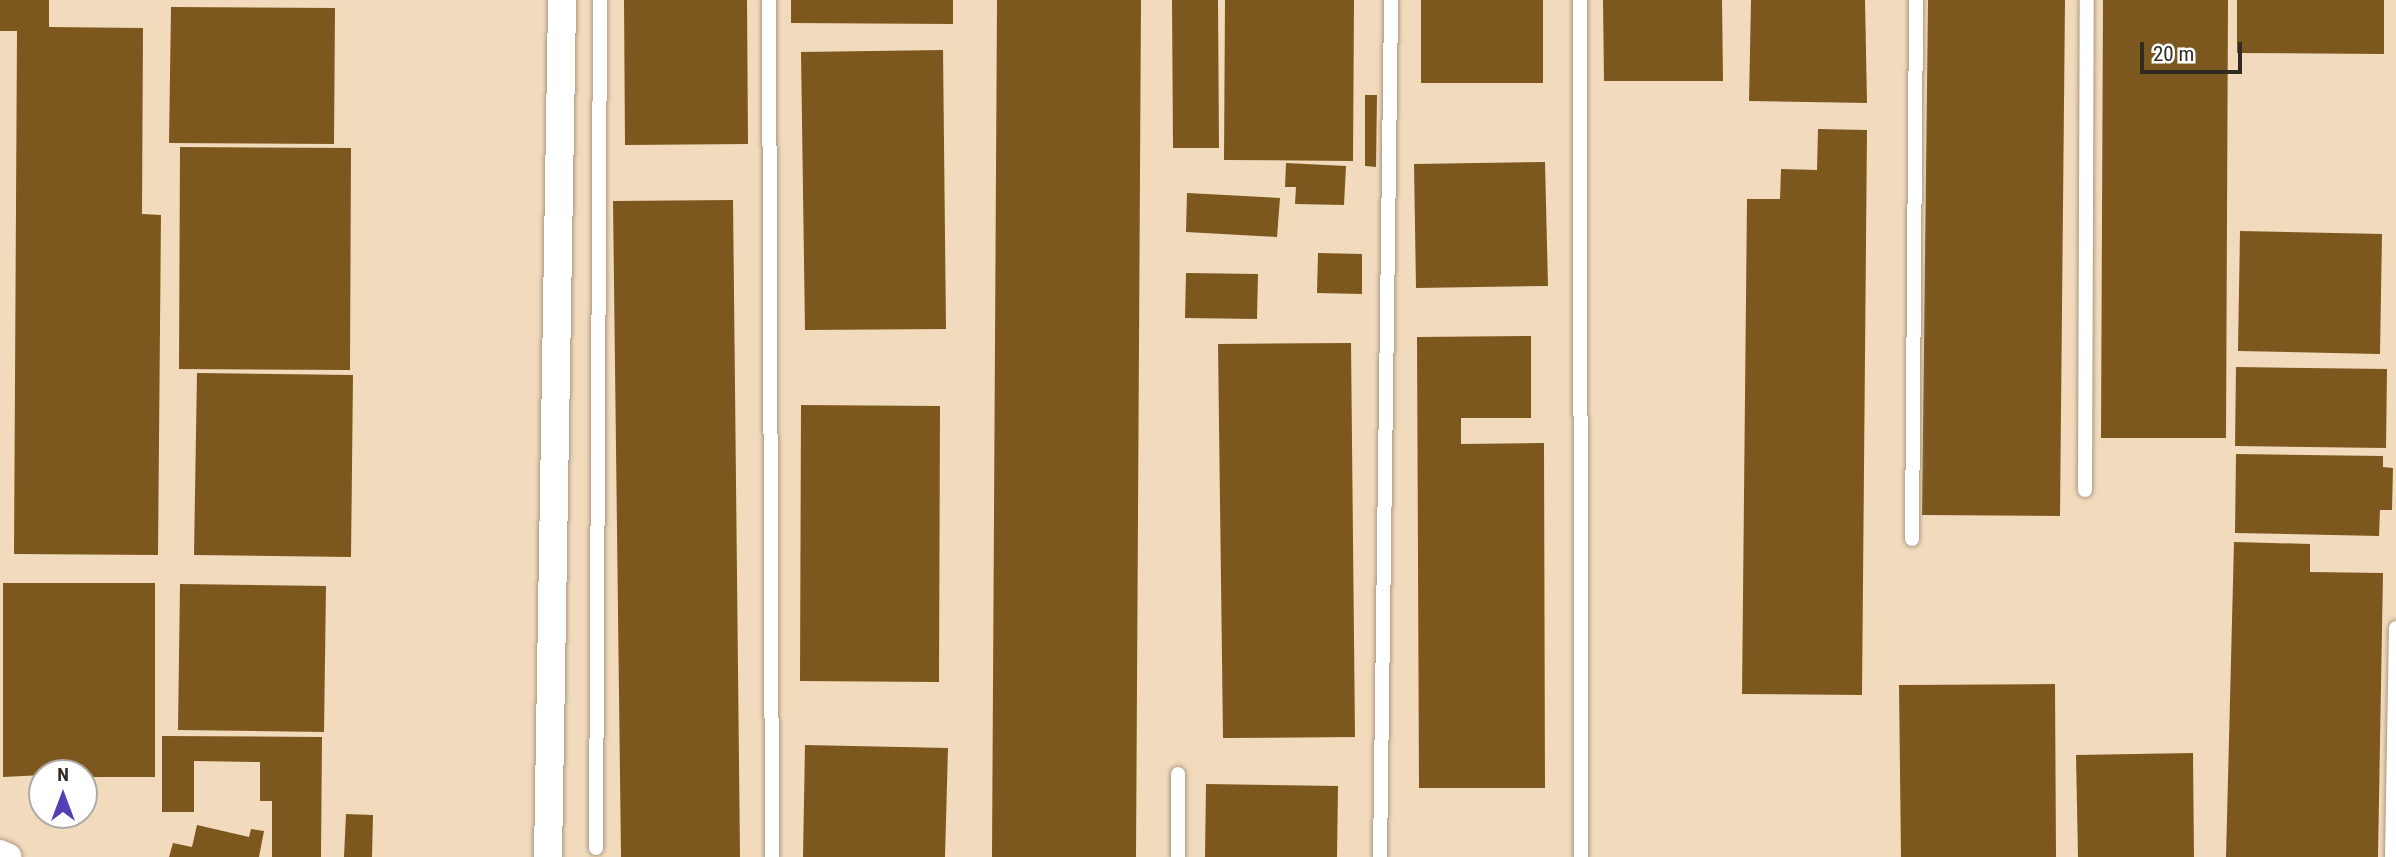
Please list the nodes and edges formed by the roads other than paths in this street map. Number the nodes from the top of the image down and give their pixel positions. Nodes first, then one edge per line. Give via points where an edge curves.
1 (562, 0) edge
2 (600, 0) edge
3 (769, 0) edge
4 (1391, 0) edge
5 (1580, 0) edge
6 (1916, 0) edge
7 (2087, 0) edge
8 (2085, 490) dead end
9 (1912, 539) dead end
10 (2396, 628) edge
11 (1178, 774) dead end
12 (596, 848) dead end
13 (0, 854) edge
14 (7, 857) edge
15 (548, 857) edge
16 (772, 857) edge
17 (1178, 857) edge
18 (1380, 857) edge
19 (1580, 857) edge
20 (2392, 857) edge

1 - 15 street
2 - 12 lane
3 - 16 lane
4 - 18 lane
5 - 19 lane
6 - 9 lane
7 - 8 lane
10 - 20 lane
11 - 17 lane
13 - 14 street

